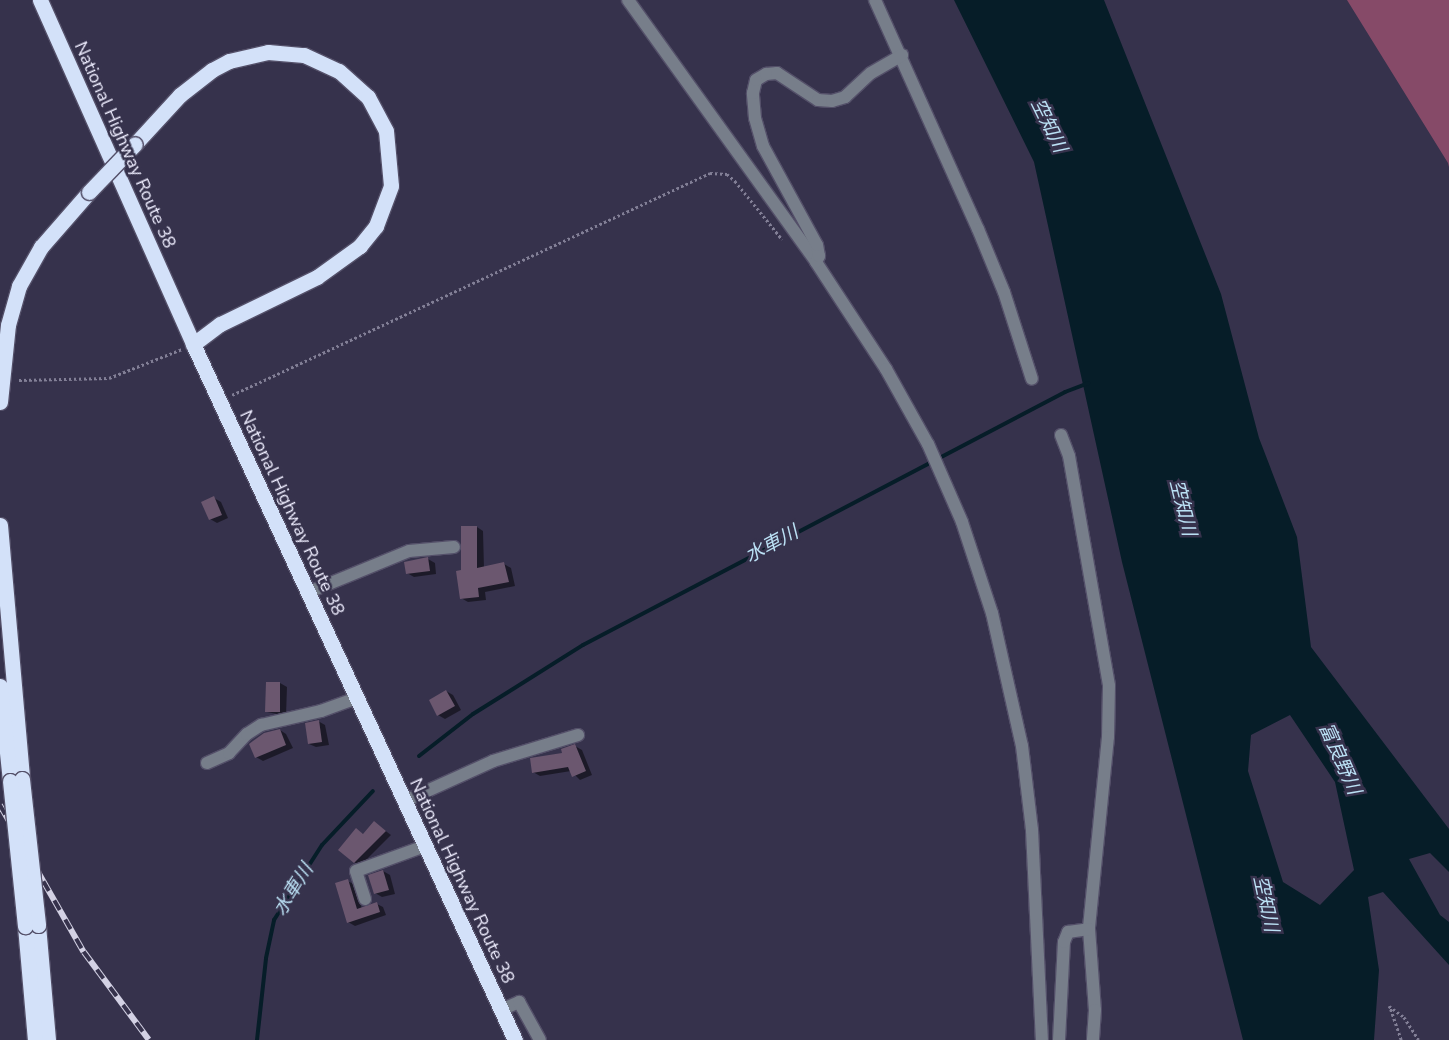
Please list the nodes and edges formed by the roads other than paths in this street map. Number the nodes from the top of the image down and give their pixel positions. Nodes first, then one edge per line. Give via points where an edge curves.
1 (40, 0) edge
2 (628, 0) edge
3 (875, 0) edge
4 (902, 55) junction
5 (816, 262) junction
6 (193, 344) junction
7 (1032, 379) dead end
8 (0, 402) edge
9 (1061, 434) dead end
10 (0, 525) edge
11 (454, 547) dead end
12 (309, 592) junction
13 (0, 686) edge
14 (356, 698) junction
15 (578, 735) dead end
16 (207, 764) dead end
17 (16, 780) junction
18 (405, 801) junction
19 (425, 846) junction
20 (365, 899) dead end
21 (32, 925) junction
22 (1089, 929) junction
23 (501, 1010) junction
24 (35, 1040) edge
25 (48, 1040) edge
26 (515, 1040) edge
27 (540, 1040) edge
28 (1042, 1040) edge
29 (1059, 1040) edge
30 (1093, 1040) edge

1 - 6 highway, National Highway Route 38
2 - 5 street
3 - 4 street
4 - 5 street via 872,73 858,88 832,101 818,100 777,73 766,74 756,80 753,93 755,118 763,146 817,245 819,256
4 - 7 street via 1004,292
5 - 28 street via 886,368 920,428 962,522 984,587 1006,668 1024,765 1032,830
6 - 8 highway, bridge via 220,324 317,277 360,246 376,226 391,186 386,131 368,97 339,71 304,55 268,52 249,55 212,70 180,95 41,247 20,286 8,325
6 - 12 highway, National Highway Route 38
9 - 22 street via 1069,456 1109,686 1108,737
10 - 17 highway
11 - 12 street via 409,550
12 - 14 highway, National Highway Route 38
13 - 17 highway
14 - 16 street via 320,711 261,725 229,753
14 - 18 highway, National Highway Route 38
15 - 18 street via 493,761
17 - 21 highway, bridge
18 - 19 highway, National Highway Route 38
19 - 20 street via 356,871
19 - 23 highway, National Highway Route 38
21 - 24 highway
21 - 25 highway
22 - 29 street via 1068,932 1064,942
22 - 30 street
23 - 26 highway, National Highway Route 38
23 - 27 street via 518,1002

